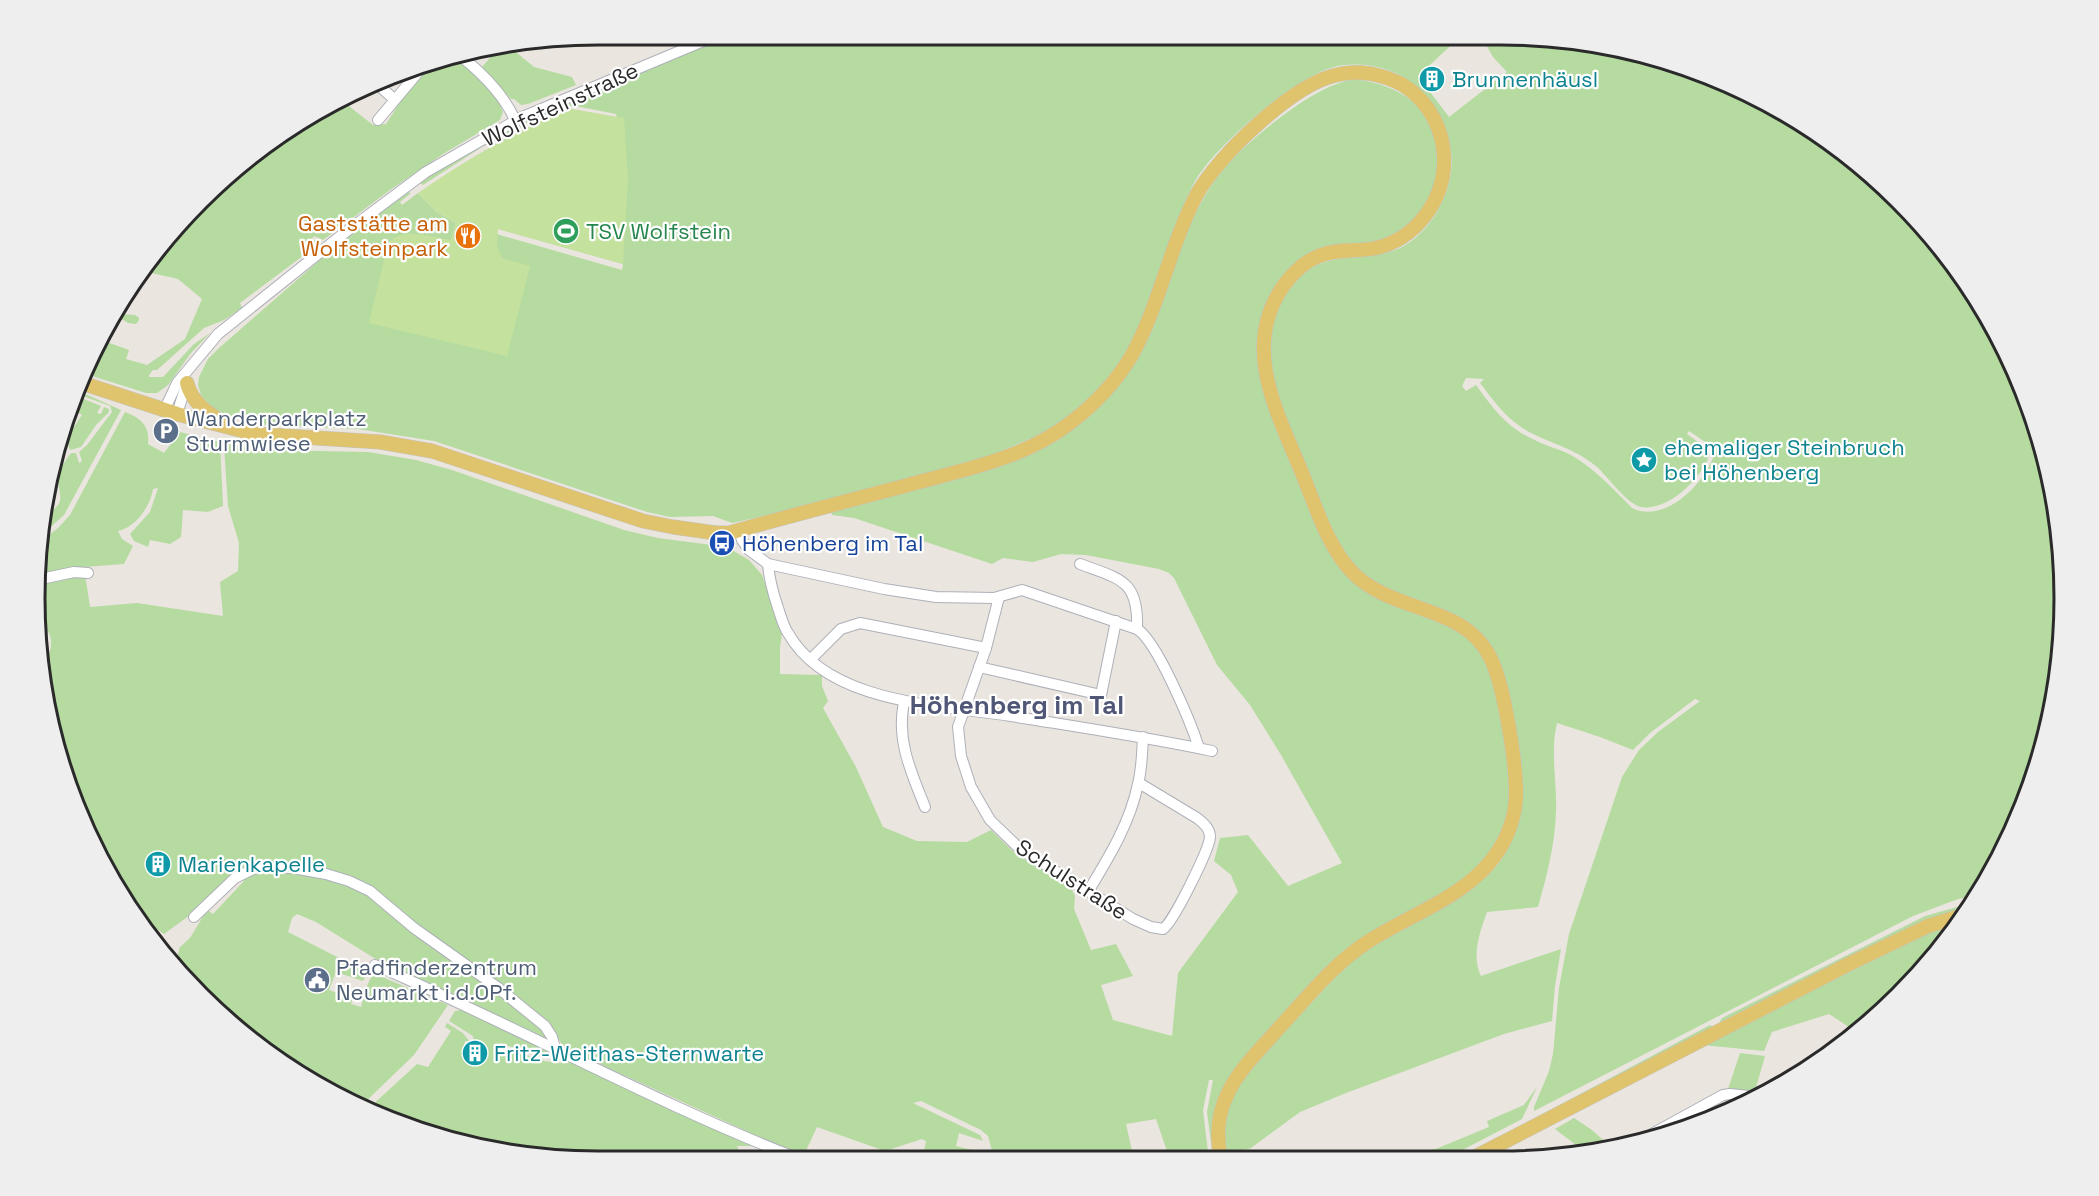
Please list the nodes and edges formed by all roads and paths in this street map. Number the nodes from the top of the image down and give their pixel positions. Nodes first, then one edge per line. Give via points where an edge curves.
1 (694, 45) edge
2 (466, 61) edge
3 (414, 76) edge
4 (382, 89) edge
5 (394, 99) junction
6 (378, 120) dead end
7 (515, 120) junction
8 (188, 376) junction
9 (88, 385) edge
10 (171, 413) junction
11 (242, 431) junction
12 (739, 530) junction
13 (768, 564) junction
14 (1080, 564) dead end
15 (88, 573) dead end
16 (46, 578) edge
17 (999, 597) junction
18 (1116, 621) junction
19 (1137, 628) junction
20 (986, 648) junction
21 (811, 659) junction
22 (979, 667) junction
23 (904, 702) junction
24 (963, 708) junction
25 (1143, 737) junction
26 (1199, 748) junction
27 (1212, 751) dead end
28 (1139, 783) junction
29 (925, 807) dead end
30 (1089, 891) junction
31 (194, 917) dead end
32 (1951, 919) edge
33 (375, 965) dead end
34 (555, 1048) junction
35 (1743, 1095) edge
36 (1668, 1125) edge
37 (780, 1151) edge
38 (1220, 1151) edge
39 (1486, 1151) edge

1 - 7 street, Wolfsteinstraße
2 - 7 street via 496,91
3 - 5 street
4 - 5 street
5 - 6 street
7 - 8 street, Wolfsteinstraße via 426,172 343,234 218,334 202,351
8 - 10 street, Wolfsteinstraße via 175,387
8 - 11 main road via 193,399 207,412
9 - 10 main road
10 - 11 main road
11 - 12 main road via 406,446 643,521 721,533
12 - 13 street via 749,550
12 - 38 main road via 994,461 1053,435 1088,408 1122,370 1148,321 1200,188 1261,121 1307,87 1342,73 1387,78 1422,101 1443,142 1443,178 1433,204 1417,225 1388,244 1329,253 1297,270 1270,313 1264,340 1265,373 1328,534 1344,563 1374,590 1457,623 1488,653 1497,674 1505,716 1516,806 1503,844 1481,873 1462,889 1353,952 1251,1060 1230,1088 1219,1115
13 - 17 street via 911,594
13 - 21 street via 785,627
14 - 19 street via 1125,583 1137,605
15 - 16 street
17 - 18 street via 1022,590
17 - 20 street, Schulstraße
18 - 19 street
18 - 22 street via 1101,695
19 - 26 street via 1155,651
20 - 21 street via 860,623 841,629
20 - 22 street, Schulstraße
21 - 23 street via 856,687
22 - 24 street, Schulstraße
23 - 24 street
23 - 29 street via 903,746
24 - 25 street
24 - 30 street, Schulstraße via 958,727 959,750 984,811 1020,849
25 - 26 street
25 - 28 street
26 - 27 street
28 - 30 street via 1116,843
28 - 30 street, Schulstraße via 1204,823 1210,836 1205,853 1176,913 1163,929 1133,919
31 - 34 street via 235,878 253,869 293,868 349,881 370,891 497,987 544,1026
32 - 39 main road via 1847,965
33 - 34 street
34 - 37 street
35 - 36 street via 1723,1095

